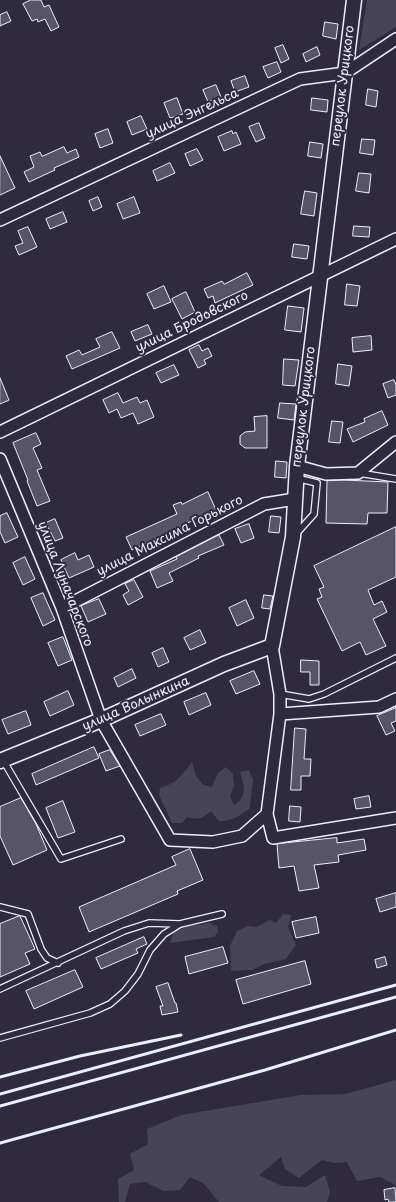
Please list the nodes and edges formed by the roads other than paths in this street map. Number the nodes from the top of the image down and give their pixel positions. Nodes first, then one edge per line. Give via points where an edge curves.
1 (354, 0) edge
2 (396, 39) edge
3 (345, 73) junction
4 (0, 220) edge
5 (396, 239) edge
6 (320, 275) junction
7 (0, 432) edge
8 (396, 442) edge
9 (0, 459) edge
10 (296, 472) junction
11 (358, 473) junction
12 (396, 479) edge
13 (295, 499) junction
14 (293, 537) junction
15 (62, 608) junction
16 (272, 646) junction
17 (396, 658) edge
18 (280, 694) junction
19 (396, 699) edge
20 (280, 714) junction
21 (101, 720) junction
22 (2, 760) edge
23 (267, 814) junction
24 (396, 818) edge
25 (121, 839) dead end
26 (0, 908) edge
27 (222, 914) dead end
28 (180, 924) junction
29 (58, 963) junction
30 (0, 989) edge
31 (0, 1038) edge

1 - 3 street, переулок Урицкого
2 - 3 street, улица Энгельса
3 - 4 street, улица Энгельса via 300,79
3 - 6 street, переулок Урицкого
5 - 6 street, улица Бродовского
6 - 7 street, улица Бродовского
6 - 10 street, переулок Урицкого
8 - 11 street
9 - 15 street, улица Луначарского
10 - 11 street
10 - 13 street, переулок Урицкого
10 - 14 lane via 317,483 314,514
11 - 12 lane
13 - 14 street, переулок Урицкого
13 - 15 street, улица Максима Горького via 264,504
14 - 16 street, переулок Урицкого
15 - 21 street, улица Луначарского
16 - 18 street, переулок Урицкого
16 - 21 street, улица Волынкина via 224,664
17 - 18 lane via 309,700
18 - 20 street, переулок Урицкого
19 - 20 street via 379,707
20 - 23 street, переулок Урицкого
21 - 22 street, улица Волынкина
21 - 23 street, улица Луначарского via 170,840 213,842 242,836
22 - 25 lane via 61,859
23 - 24 street via 273,838
26 - 29 lane via 28,914 41,949 47,958
27 - 28 lane
28 - 29 lane via 149,923 124,931
28 - 31 lane via 164,934 150,950 138,974 125,991 110,1004 90,1013
29 - 30 lane

